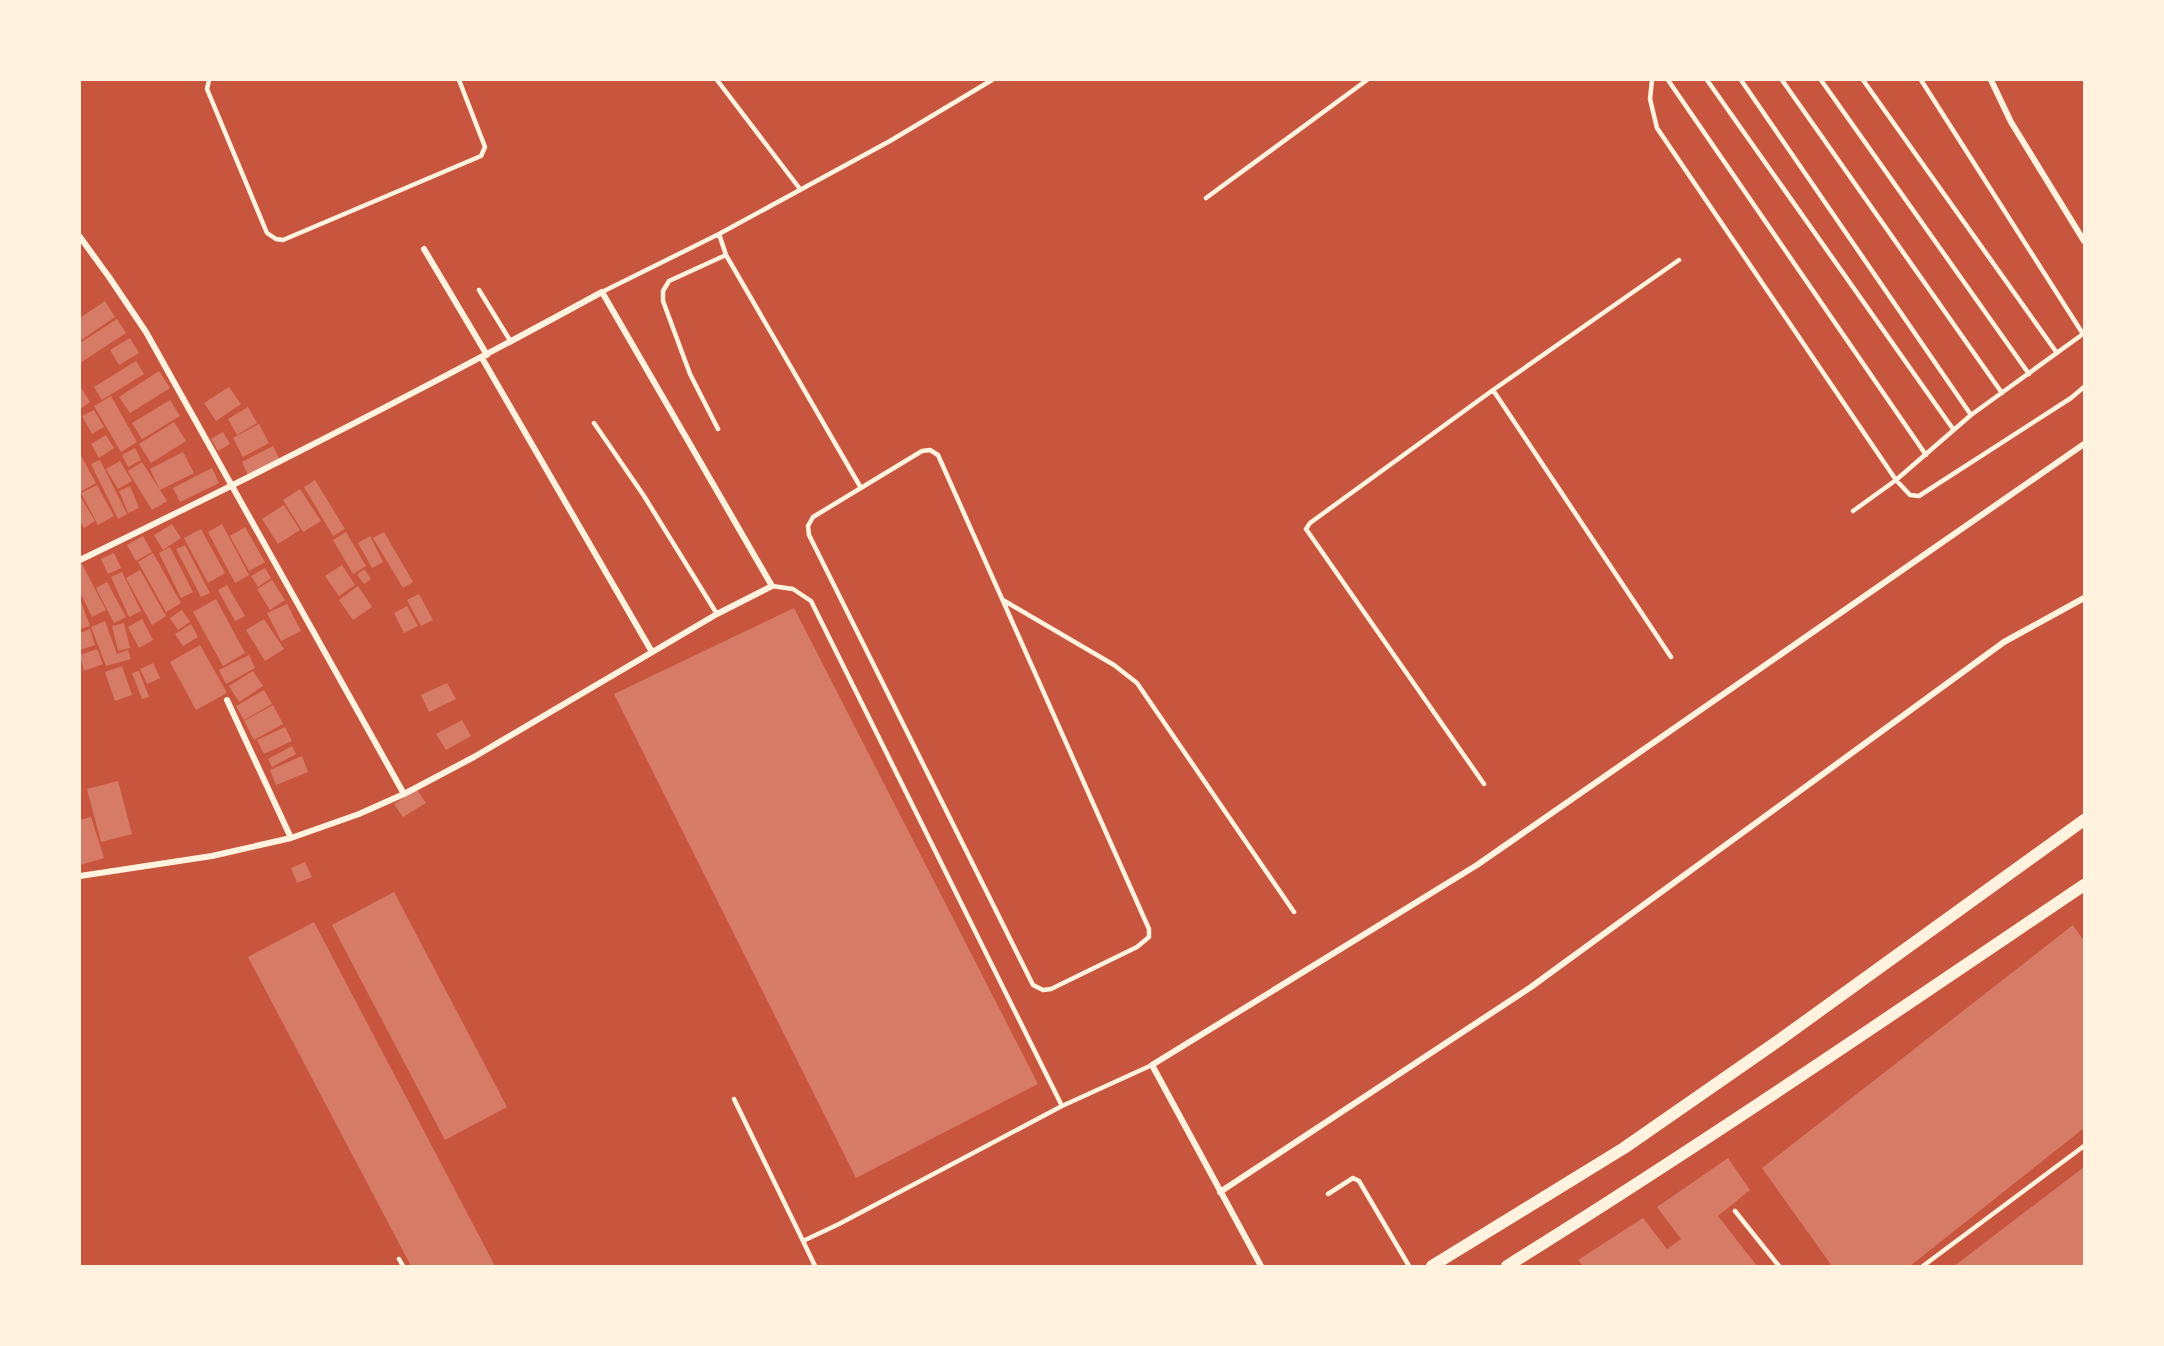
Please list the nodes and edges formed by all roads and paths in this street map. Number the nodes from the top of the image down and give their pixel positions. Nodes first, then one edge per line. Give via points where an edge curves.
1 (209, 80) edge
2 (459, 80) edge
3 (717, 80) edge
4 (992, 80) edge
5 (1367, 80) edge
6 (1652, 80) edge
7 (1668, 80) edge
8 (1707, 80) edge
9 (1741, 80) edge
10 (1782, 80) edge
11 (1821, 80) edge
12 (1863, 80) edge
13 (1921, 80) edge
14 (1991, 80) edge
15 (801, 189) junction
16 (1206, 198) dead end
17 (719, 234) junction
18 (80, 237) edge
19 (2085, 241) edge
20 (424, 249) dead end
21 (726, 255) junction
22 (1679, 260) dead end
23 (479, 290) dead end
24 (602, 292) junction
25 (2084, 335) edge
26 (511, 342) junction
27 (2057, 353) junction
28 (484, 356) junction
29 (2029, 374) junction
30 (2085, 387) edge
31 (1493, 390) junction
32 (2002, 393) junction
33 (1971, 415) junction
34 (594, 423) dead end
35 (718, 429) dead end
36 (1953, 429) junction
37 (2085, 444) edge
38 (1926, 455) junction
39 (1896, 480) junction
40 (232, 487) junction
41 (861, 488) junction
42 (1853, 511) dead end
43 (80, 560) edge
44 (772, 586) junction
45 (2085, 598) edge
46 (1003, 600) junction
47 (717, 614) junction
48 (652, 652) junction
49 (1671, 657) dead end
50 (226, 700) dead end
51 (1484, 784) dead end
52 (404, 794) junction
53 (2085, 820) edge
54 (291, 838) junction
55 (80, 876) edge
56 (2085, 885) edge
57 (1294, 912) dead end
58 (1152, 1065) junction
59 (734, 1099) dead end
60 (1062, 1106) junction
61 (2085, 1146) edge
62 (1220, 1192) junction
63 (1328, 1194) dead end
64 (1735, 1211) dead end
65 (803, 1241) junction
66 (399, 1259) dead end
67 (403, 1266) edge
68 (815, 1266) edge
69 (1261, 1266) edge
70 (1410, 1266) edge
71 (1432, 1266) edge
72 (1507, 1266) edge
73 (1779, 1266) edge
74 (1923, 1266) edge

1 - 2 lane via 207,88 267,233 283,240 481,156 485,147
3 - 15 lane
4 - 15 lane
5 - 16 lane
6 - 39 lane via 1650,99 1657,128
7 - 38 lane
8 - 36 lane
9 - 33 lane
10 - 32 lane
11 - 29 lane
12 - 27 lane
13 - 25 lane
14 - 19 street via 2011,122
15 - 17 lane
17 - 21 lane
17 - 24 lane
18 - 40 street via 146,332
20 - 28 street
21 - 35 lane via 669,281 663,291 663,301 690,374
21 - 41 lane
22 - 31 lane
23 - 26 lane
24 - 26 street
24 - 44 street
25 - 27 lane
26 - 28 street
27 - 29 lane
28 - 40 street
28 - 48 street
29 - 32 lane
30 - 39 lane via 1919,496 1910,495
31 - 49 lane
31 - 51 lane via 1306,529
32 - 33 lane
33 - 36 lane
34 - 47 lane via 645,496
36 - 38 lane
37 - 58 street via 1477,865
38 - 39 lane
39 - 42 lane
40 - 43 street
40 - 52 street
41 - 46 lane via 922,451 938,455
41 - 46 lane via 813,517 809,535 1033,985 1043,990 1137,947 1149,937 1149,929
44 - 47 street
44 - 60 lane via 793,589 811,601
45 - 62 street via 2004,642 1531,987
46 - 57 lane via 1114,665 1137,683
47 - 48 street
48 - 52 street via 528,727
50 - 54 street
52 - 54 street
53 - 71 main road via 1624,1148
54 - 55 street via 212,856
56 - 72 main road via 1782,1090
58 - 60 lane
58 - 62 street
59 - 65 lane
60 - 65 lane
61 - 74 lane
62 - 69 street
63 - 70 lane via 1353,1178 1359,1181
64 - 73 lane
65 - 68 lane
66 - 67 lane

